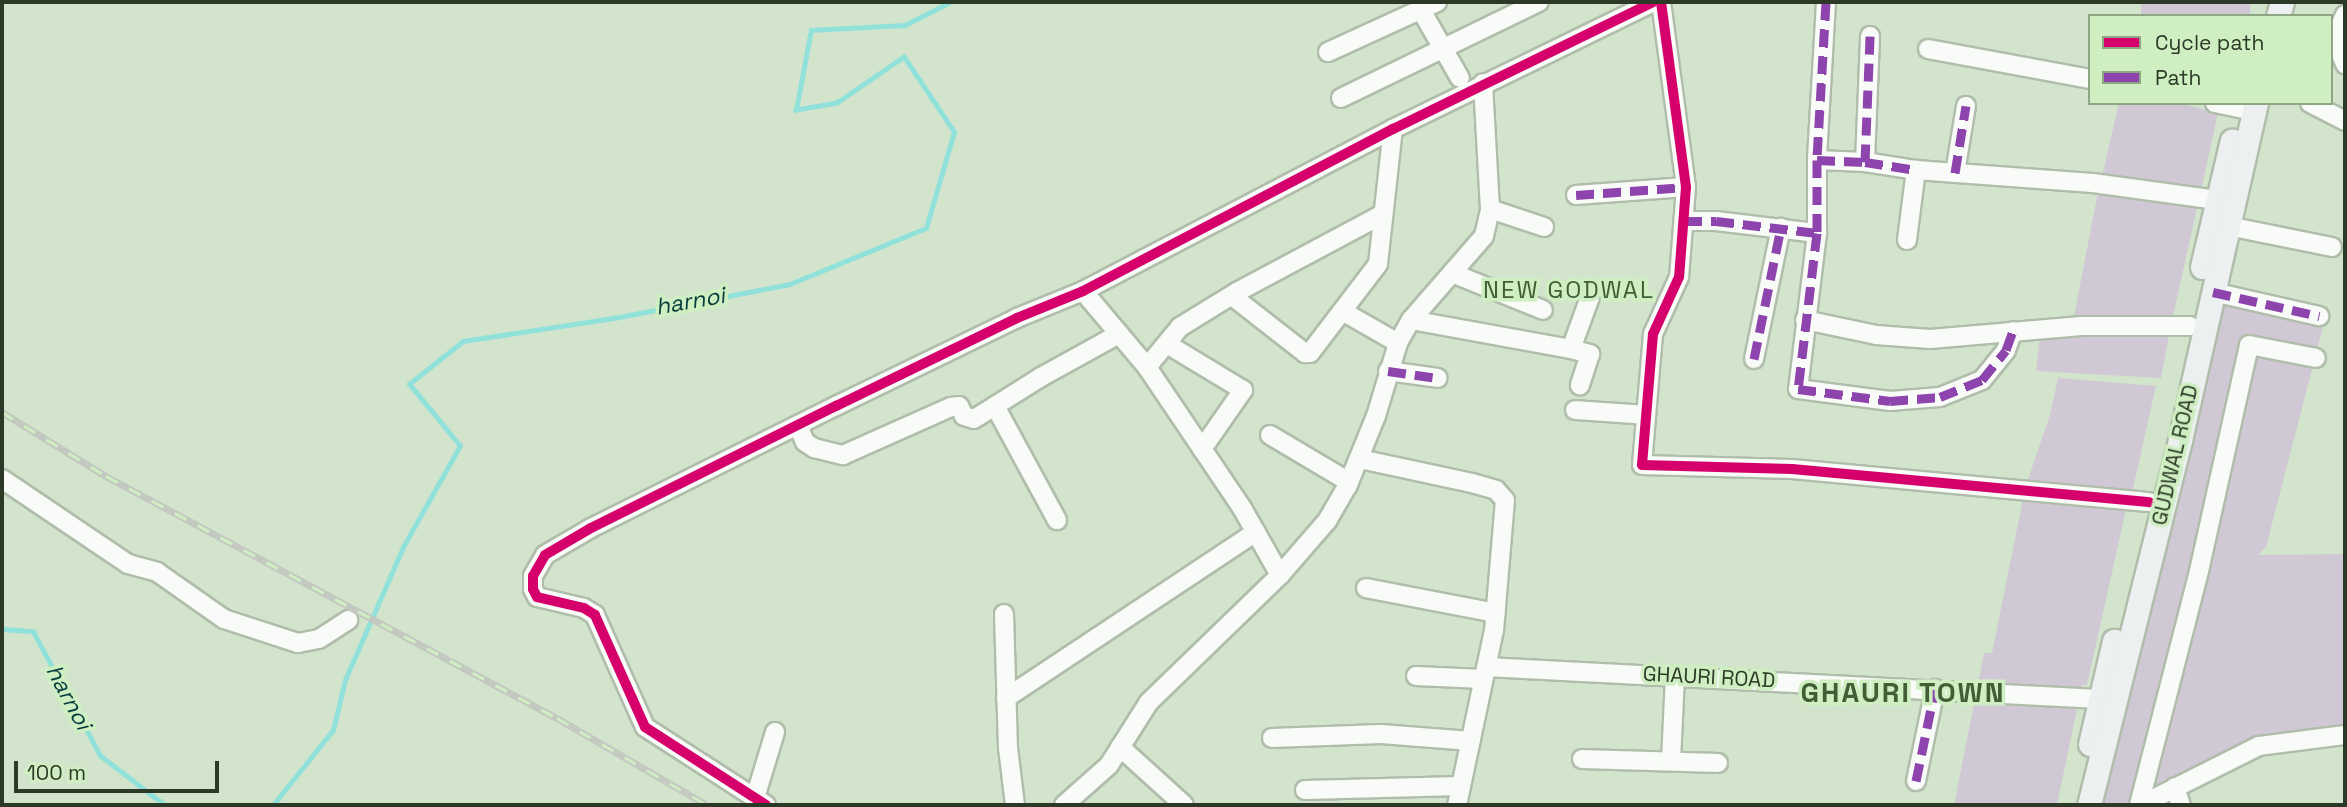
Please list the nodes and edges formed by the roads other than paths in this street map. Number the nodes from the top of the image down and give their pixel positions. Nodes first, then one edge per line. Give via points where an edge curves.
1 (1539, 2) edge
2 (1653, 2) edge
3 (1661, 2) edge
4 (1826, 2) edge
5 (1429, 6) edge
6 (2345, 15) edge
7 (1870, 36) dead end
8 (1443, 48) junction
9 (1928, 49) dead end
10 (1328, 52) dead end
11 (2339, 62) edge
12 (1460, 78) dead end
13 (2088, 79) edge
14 (1483, 83) junction
15 (1341, 98) dead end
16 (2314, 105) edge
17 (1966, 106) dead end
18 (2248, 106) edge
19 (2345, 121) edge
20 (1393, 129) junction
21 (1816, 160) junction
22 (1865, 162) junction
23 (1916, 170) junction
24 (1955, 173) junction
25 (1686, 187) junction
26 (1576, 195) dead end
27 (2217, 200) junction
28 (1490, 209) junction
29 (1383, 214) junction
30 (1684, 221) junction
31 (2228, 226) junction
32 (1544, 227) dead end
33 (1781, 228) junction
34 (1817, 233) junction
35 (1907, 240) dead end
36 (2332, 247) dead end
37 (1452, 273) junction
38 (1083, 291) junction
39 (2213, 292) junction
40 (1232, 296) junction
41 (1590, 297) dead end
42 (1544, 310) dead end
43 (1342, 311) junction
44 (2319, 316) dead end
45 (1411, 320) junction
46 (1805, 320) junction
47 (2190, 326) junction
48 (2013, 331) junction
49 (1119, 334) junction
50 (1398, 343) junction
51 (1167, 344) junction
52 (1572, 349) junction
53 (2316, 358) dead end
54 (1755, 359) dead end
55 (1147, 367) junction
56 (1388, 371) junction
57 (1438, 378) dead end
58 (1580, 385) dead end
59 (995, 406) junction
60 (1575, 410) dead end
61 (1646, 415) junction
62 (798, 425) junction
63 (1270, 435) dead end
64 (1202, 449) junction
65 (1360, 459) junction
66 (2, 479) edge
67 (1349, 482) junction
68 (2149, 502) junction
69 (1057, 520) dead end
70 (1256, 532) junction
71 (1280, 575) junction
72 (1366, 588) dead end
73 (1496, 613) junction
74 (1004, 614) dead end
75 (348, 620) dead end
76 (1485, 673) junction
77 (1416, 676) dead end
78 (1675, 676) junction
79 (1935, 688) junction
80 (1006, 698) junction
81 (2099, 699) junction
82 (775, 732) dead end
83 (2345, 735) edge
84 (1272, 738) dead end
85 (1471, 741) junction
86 (1120, 747) junction
87 (1582, 759) dead end
88 (1671, 761) junction
89 (1717, 762) dead end
90 (1916, 781) dead end
91 (1461, 786) junction
92 (2175, 787) junction
93 (1305, 790) dead end
94 (761, 801) edge
95 (1015, 805) edge
96 (1064, 805) edge
97 (1184, 805) edge
98 (1457, 805) edge
99 (2076, 805) edge
100 (2089, 805) edge
101 (2140, 805) edge
102 (2181, 805) edge

1 - 8 street
2 - 14 street
3 - 25 street
4 - 21 street
5 - 8 street
5 - 10 street
6 - 11 street via 2337,33
7 - 22 street
8 - 12 street
8 - 15 street
9 - 13 street
14 - 20 street
14 - 28 street
16 - 19 street
17 - 24 street
18 - 27 main road, GUDWAL ROAD
18 - 31 main road, GUDWAL ROAD
20 - 29 street
20 - 38 street
21 - 22 street
21 - 34 street
22 - 23 street
23 - 24 street
23 - 35 street
24 - 27 street via 2093,183
25 - 26 street
25 - 30 street
27 - 47 main road, GUDWAL ROAD
28 - 32 street
28 - 37 street via 1484,236
29 - 40 street
29 - 43 street via 1378,264
30 - 33 street
30 - 61 street via 1679,277 1653,334
31 - 36 street
31 - 39 main road, GUDWAL ROAD
33 - 34 street
33 - 54 street
34 - 46 street
37 - 42 street
37 - 45 street
38 - 49 street
38 - 62 street via 1017,318
39 - 44 street
39 - 100 main road, GUDWAL ROAD
40 - 43 street via 1305,353 1310,353
40 - 51 street via 1180,327
41 - 52 street
43 - 50 street
45 - 50 street
45 - 52 street
46 - 48 street via 1930,339
46 - 48 street via 1798,389 1890,401 1940,397 1982,380 2006,350
47 - 48 street
47 - 68 main road, GUDWAL ROAD
49 - 55 street
49 - 59 street
50 - 56 street
51 - 55 street
51 - 64 street via 1243,390
52 - 58 street via 1590,354
53 - 101 street via 2249,345
55 - 64 street
56 - 57 street
56 - 65 street
59 - 62 street via 970,419 959,406 951,407 843,455 805,442
59 - 69 street
60 - 61 street
61 - 68 street via 1642,465 1792,468
62 - 94 street via 591,528 545,555 533,576 537,597 584,608 594,615 645,727
63 - 67 street
64 - 70 street
65 - 67 street
65 - 73 street via 1496,490 1505,500
66 - 75 street via 128,564 157,572 224,619 298,643 319,639
67 - 71 street via 1327,521
68 - 81 main road, GUDWAL ROAD
70 - 71 street
70 - 80 street
71 - 86 street via 1149,702
72 - 73 street
73 - 76 street
74 - 80 street
76 - 77 street, GHAURI ROAD
76 - 78 street, GHAURI ROAD
76 - 85 street
78 - 79 street, GHAURI ROAD
78 - 88 street
79 - 81 street, GHAURI ROAD
79 - 90 street
80 - 95 street
81 - 99 main road, GUDWAL ROAD
82 - 94 street
83 - 92 street via 2259,746
84 - 85 street via 1381,734
85 - 91 street
86 - 96 street via 1109,765
86 - 97 street
87 - 88 street
88 - 89 street
91 - 93 street
91 - 98 street
92 - 101 street
92 - 102 street

